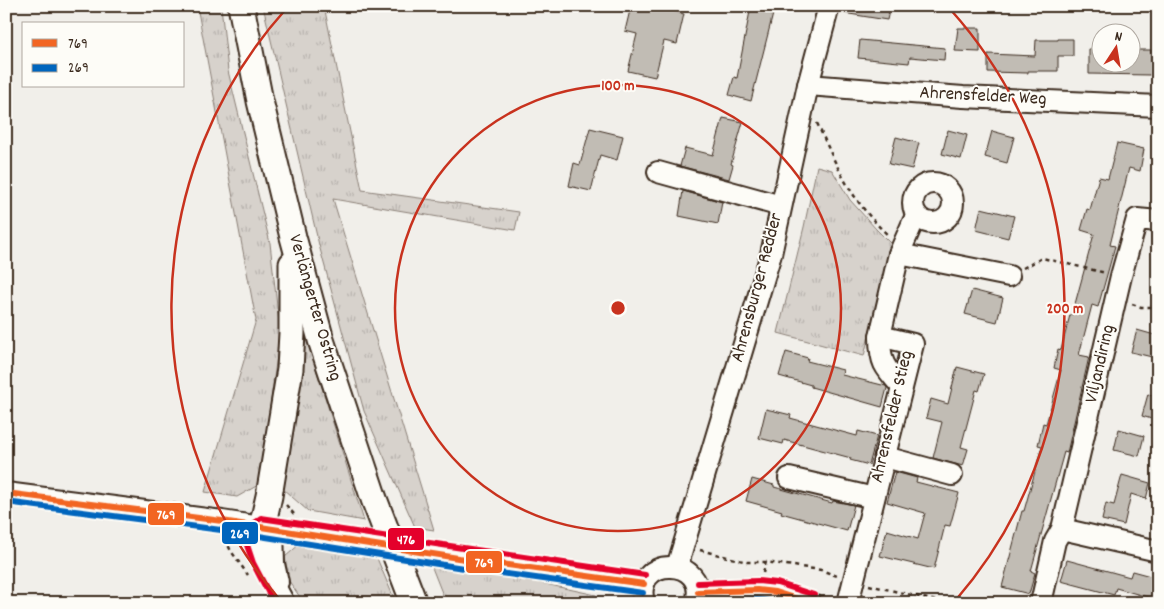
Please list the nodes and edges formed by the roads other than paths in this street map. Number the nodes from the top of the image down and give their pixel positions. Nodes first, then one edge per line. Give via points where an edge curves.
1 (241, 6) edge
2 (828, 6) edge
3 (808, 85) junction
4 (1158, 106) edge
5 (658, 172) dead end
6 (781, 206) junction
7 (918, 217) dead end
8 (1158, 221) edge
9 (293, 237) junction
10 (902, 249) junction
11 (1009, 276) road end
12 (880, 336) junction
13 (902, 386) junction
14 (885, 457) junction
15 (952, 475) dead end
16 (789, 478) dead end
17 (6, 493) edge
18 (874, 498) junction
19 (268, 528) junction
20 (1062, 529) junction
21 (1158, 551) edge
22 (677, 566) junction
23 (644, 594) edge
24 (697, 597) edge
25 (282, 600) edge
26 (414, 603) edge
27 (811, 603) edge
28 (848, 603) edge
29 (1040, 603) edge

1 - 9 main road, Verlängerter Ostring
2 - 3 street, Ahrensburger Redder
3 - 4 street, Ahrensfelder Weg via 962,97
3 - 6 street, Ahrensburger Redder
5 - 6 street
6 - 22 street, Ahrensburger Redder via 771,254
7 - 10 street, Ahrensfelder Stieg
8 - 20 street, Viljandiring via 1137,219
9 - 19 main road via 290,369 269,496
9 - 26 main road, Verlängerter Ostring via 321,340 354,442
10 - 11 street
10 - 12 street, Ahrensfelder Stieg
12 - 13 street via 880,353 886,369
12 - 13 street, Ahrensfelder Stieg via 913,344
13 - 14 street, Ahrensfelder Stieg
14 - 15 street
14 - 18 street, Ahrensfelder Stieg
16 - 18 street
17 - 19 street
18 - 28 street, Ahrensfelder Stieg
19 - 23 street, bridge via 458,558
19 - 25 street via 256,544
20 - 21 street
20 - 29 street, Viljandiring via 1054,541
22 - 23 street via 660,567 648,577
22 - 24 street via 696,583
24 - 27 street via 757,590

